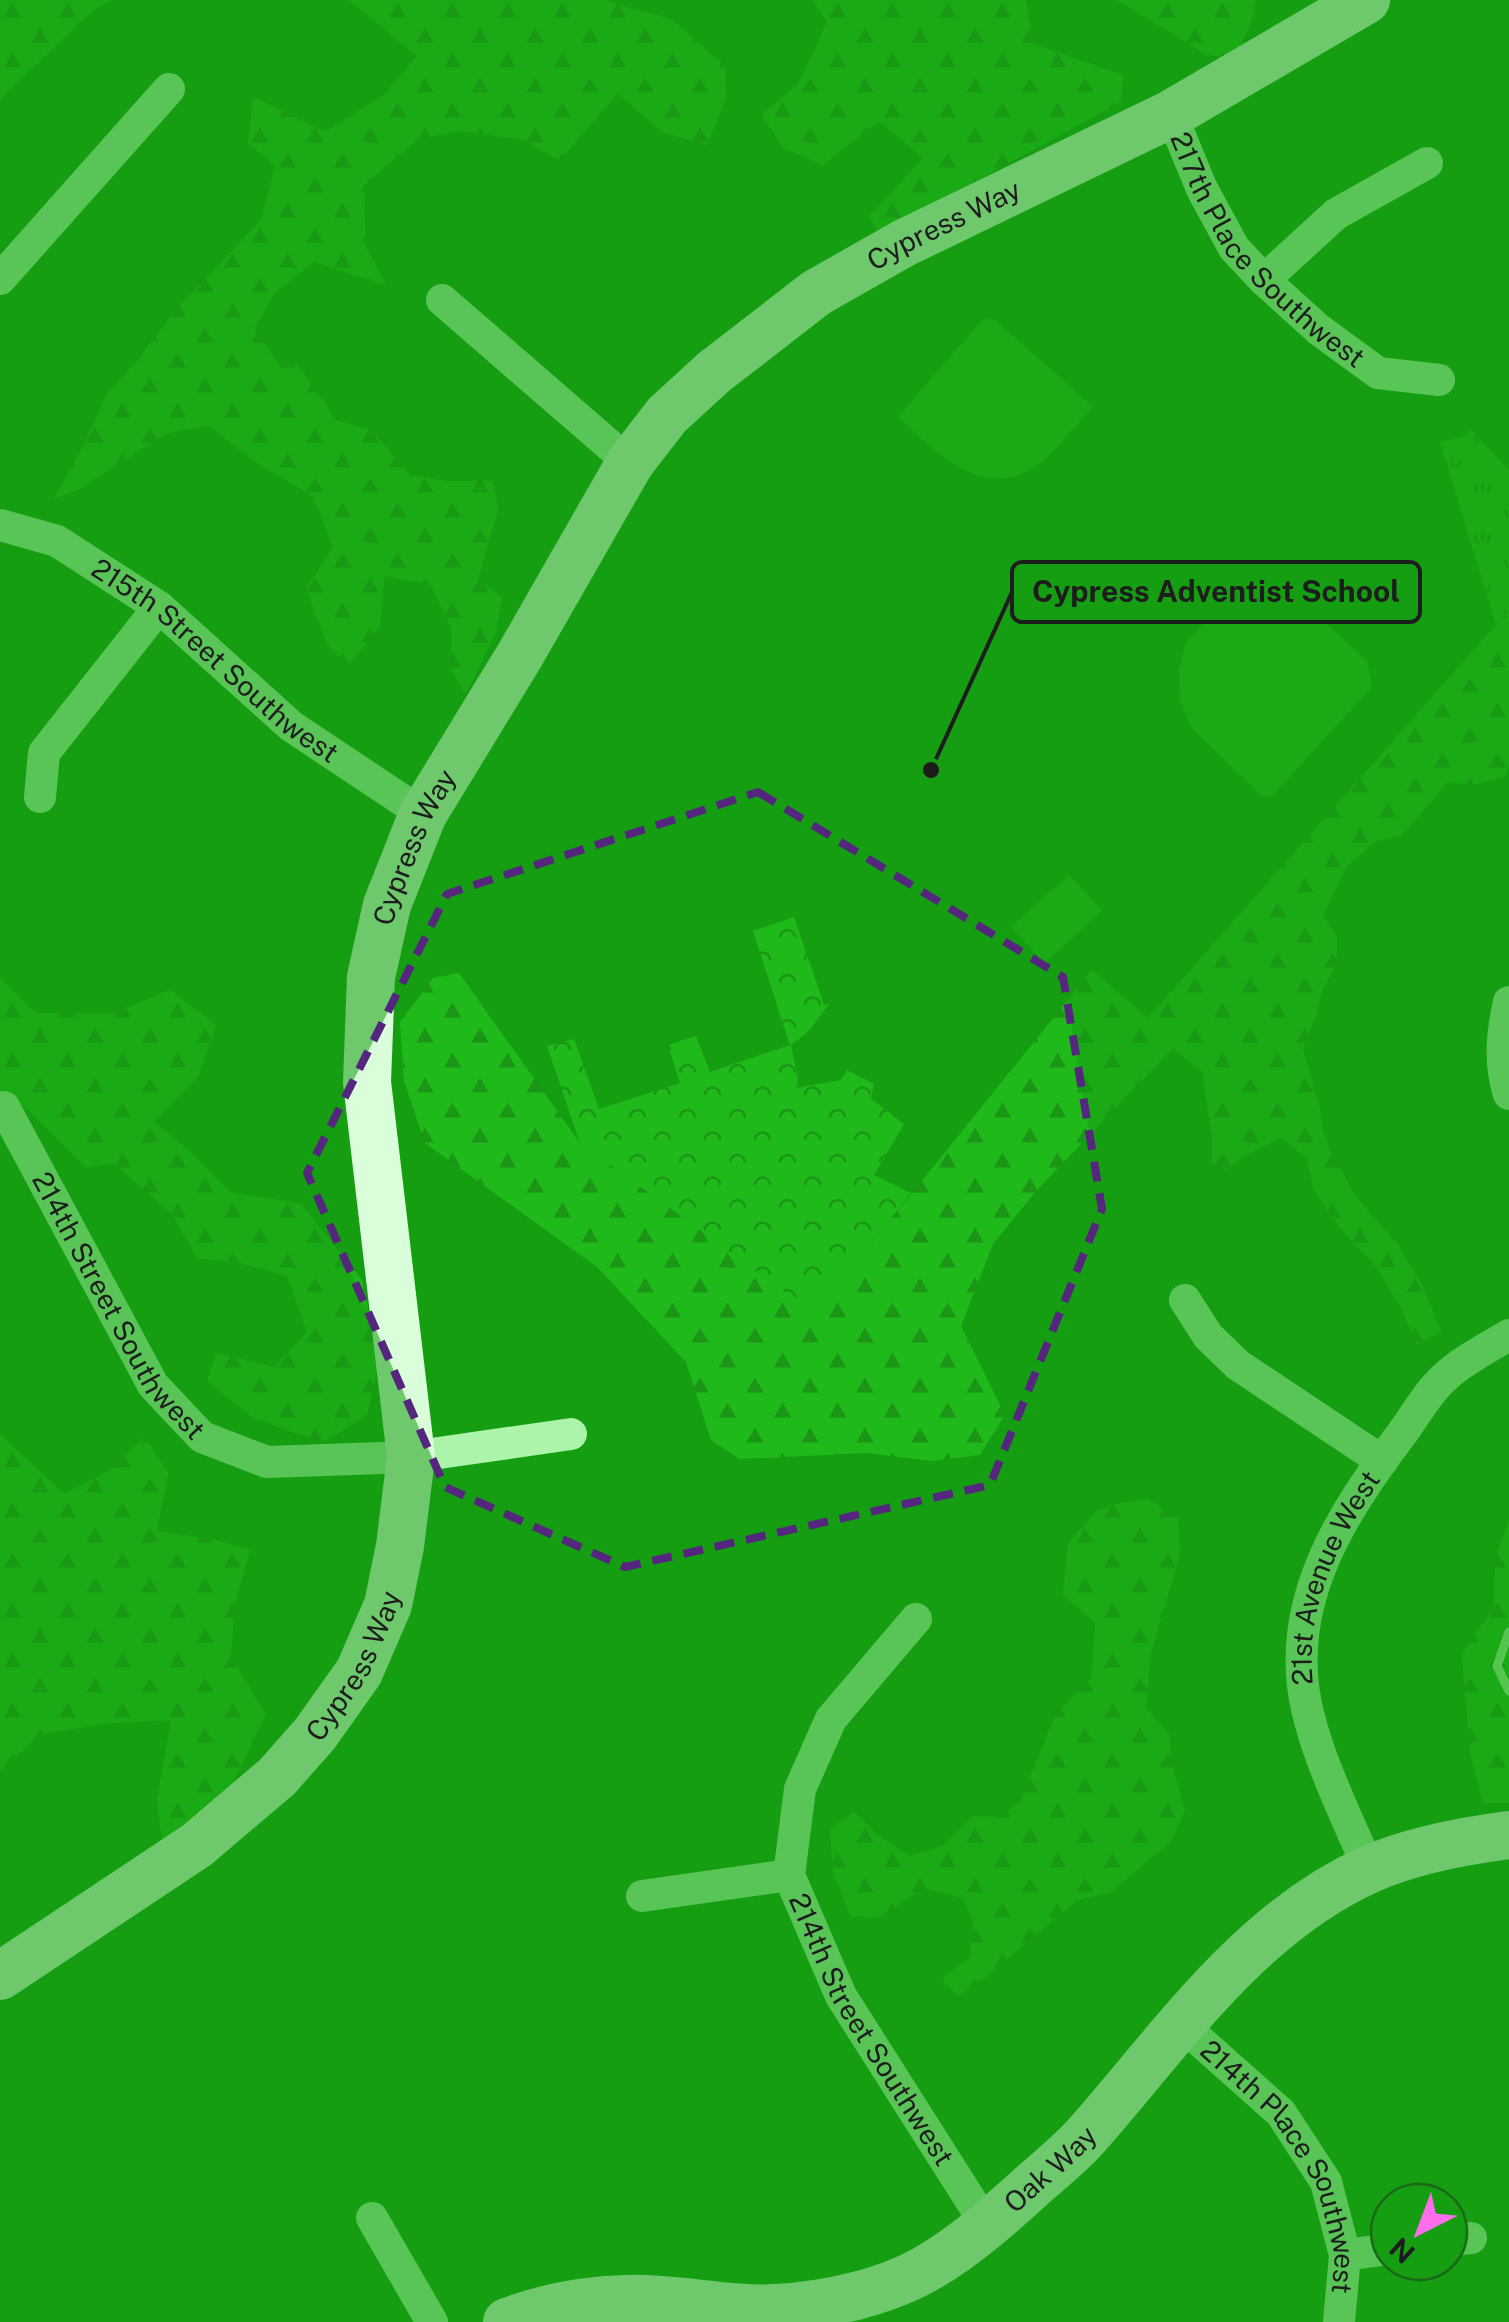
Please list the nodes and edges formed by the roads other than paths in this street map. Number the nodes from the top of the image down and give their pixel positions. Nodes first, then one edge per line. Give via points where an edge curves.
1 (1366, 0) edge
2 (170, 88) dead end
3 (1171, 114) junction
4 (1427, 163) dead end
5 (0, 280) edge
6 (1264, 280) junction
7 (442, 300) dead end
8 (1439, 380) dead end
9 (630, 463) junction
10 (0, 525) edge
11 (159, 607) junction
12 (40, 797) dead end
13 (423, 814) junction
14 (1509, 1002) edge
15 (1509, 1094) edge
16 (4, 1107) dead end
17 (1186, 1300) dead end
18 (1509, 1334) edge
19 (571, 1434) dead end
20 (410, 1457) junction
21 (1382, 1461) junction
22 (916, 1618) dead end
23 (1509, 1835) edge
24 (1369, 1869) junction
25 (789, 1874) junction
26 (642, 1896) dead end
27 (0, 1976) edge
28 (1182, 2025) junction
29 (372, 2218) dead end
30 (987, 2226) junction
31 (1369, 2252) edge
32 (1345, 2256) junction
33 (774, 2315) edge
34 (432, 2322) edge
35 (507, 2322) edge
36 (1339, 2322) edge

1 - 3 street, Cypress Way
2 - 5 street
3 - 6 street, 217th Place Southwest via 1234,248
3 - 9 street, Cypress Way via 816,293 702,382
4 - 6 street via 1336,214
6 - 8 street, 217th Place Southwest via 1378,373
7 - 9 street
9 - 13 street, Cypress Way
10 - 11 street, 215th Street Southwest via 57,541
11 - 12 street via 44,753
11 - 13 street, 215th Street Southwest via 291,726
13 - 20 street, Cypress Way via 388,905 371,977 367,1082
14 - 15 street via 1502,1036
16 - 20 street, 214th Street Southwest via 153,1385 202,1437 267,1462
17 - 21 street via 1208,1336 1238,1365
18 - 21 street, 21st Avenue West via 1444,1377
19 - 20 street, 214th Street Southwest
20 - 27 street, Cypress Way via 388,1605 359,1672 315,1734 197,1845
21 - 24 street, 21st Avenue West via 1320,1566 1302,1658 1310,1726
22 - 25 street, 214th Street Southwest via 831,1719 800,1789
23 - 24 street, Oak Way
24 - 28 street, Oak Way via 1282,1922
25 - 26 street
25 - 30 street, 214th Street Southwest via 840,1996
28 - 30 street, Oak Way via 1082,2140
28 - 32 street, 214th Place Southwest via 1281,2113 1326,2182
29 - 34 street
30 - 33 street, Oak Way via 927,2268 879,2288
31 - 32 street
32 - 36 street, 214th Place Southwest
33 - 35 street, Oak Way via 626,2298

